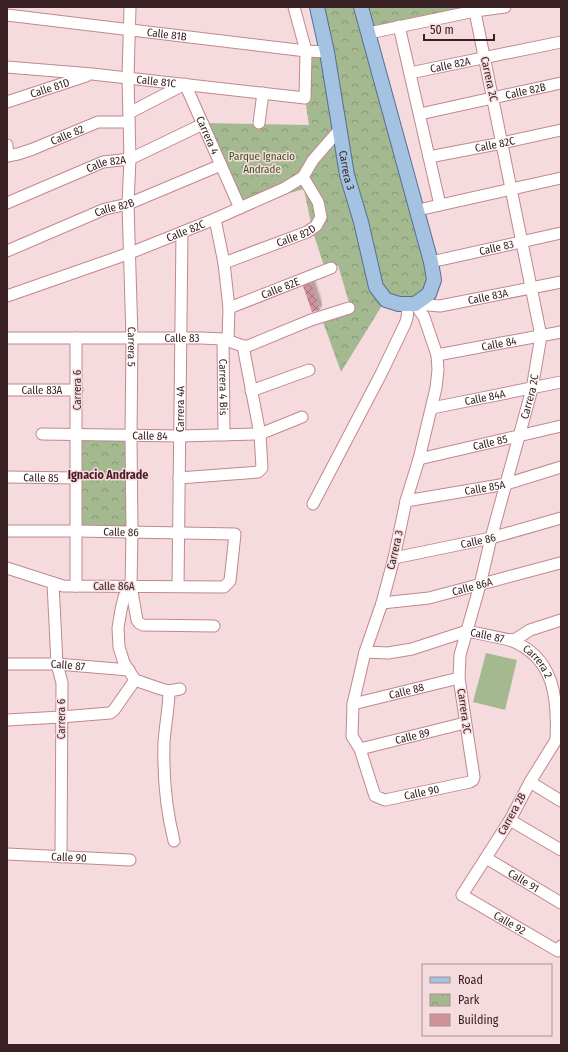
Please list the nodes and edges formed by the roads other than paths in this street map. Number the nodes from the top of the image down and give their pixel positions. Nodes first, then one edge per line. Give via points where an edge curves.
1 (130, 7) edge
2 (294, 7) edge
3 (317, 7) edge
4 (361, 7) edge
5 (505, 7) edge
6 (475, 9) edge
7 (7, 15) edge
8 (399, 26) junction
9 (130, 30) junction
10 (369, 33) junction
11 (561, 42) edge
12 (306, 51) junction
13 (327, 52) junction
14 (484, 58) junction
15 (7, 67) edge
16 (410, 73) junction
17 (92, 74) junction
18 (128, 78) junction
19 (185, 84) junction
20 (561, 84) edge
21 (263, 93) junction
22 (493, 98) junction
23 (7, 102) edge
24 (420, 114) junction
25 (129, 118) junction
26 (259, 122) dead end
27 (204, 124) junction
28 (340, 129) junction
29 (561, 130) edge
30 (502, 143) junction
31 (7, 152) edge
32 (429, 157) junction
33 (130, 159) junction
34 (221, 165) junction
35 (303, 177) junction
36 (561, 178) edge
37 (511, 189) junction
38 (7, 203) edge
39 (128, 204) junction
40 (440, 205) junction
41 (240, 208) junction
42 (418, 210) junction
43 (215, 219) junction
44 (182, 232) junction
45 (561, 233) edge
46 (522, 242) junction
47 (7, 251) edge
48 (130, 253) junction
49 (431, 262) junction
50 (224, 264) junction
51 (331, 268) dead end
52 (561, 282) edge
53 (532, 289) junction
54 (7, 296) edge
55 (409, 304) junction
56 (229, 308) junction
57 (349, 308) dead end
58 (561, 332) edge
59 (541, 336) junction
60 (7, 338) edge
61 (76, 338) junction
62 (132, 338) junction
63 (180, 338) junction
64 (226, 340) junction
65 (242, 346) junction
66 (437, 355) junction
67 (309, 370) dead end
68 (561, 382) edge
69 (532, 389) junction
70 (7, 390) edge
71 (77, 390) junction
72 (251, 391) junction
73 (432, 408) junction
74 (302, 416) dead end
75 (561, 426) edge
76 (42, 434) dead end
77 (260, 434) junction
78 (76, 435) junction
79 (130, 435) junction
80 (224, 435) junction
81 (180, 436) junction
82 (519, 436) junction
83 (419, 459) junction
84 (561, 467) edge
85 (7, 478) edge
86 (76, 478) junction
87 (179, 478) junction
88 (506, 484) junction
89 (406, 502) junction
90 (313, 504) dead end
91 (561, 518) edge
92 (7, 531) edge
93 (76, 531) junction
94 (132, 532) junction
95 (178, 534) junction
96 (491, 538) junction
97 (394, 558) junction
98 (560, 564) edge
99 (7, 568) edge
100 (53, 583) junction
101 (480, 585) junction
102 (76, 586) junction
103 (131, 586) junction
104 (178, 586) junction
105 (224, 587) joint
106 (382, 603) junction
107 (561, 620) edge
108 (214, 626) dead end
109 (467, 631) junction
110 (510, 640) junction
111 (365, 652) junction
112 (7, 664) edge
113 (57, 664) junction
114 (129, 670) junction
115 (459, 678) junction
116 (135, 680) junction
117 (353, 704) junction
118 (61, 717) junction
119 (7, 720) edge
120 (465, 724) junction
121 (558, 741) edge
122 (360, 749) junction
123 (470, 782) joint
124 (530, 782) junction
125 (375, 796) joint
126 (561, 801) edge
127 (510, 820) junction
128 (174, 841) dead end
129 (561, 850) edge
130 (7, 854) edge
131 (61, 856) junction
132 (486, 858) junction
133 (130, 860) dead end
134 (462, 895) joint
135 (561, 903) edge
136 (559, 949) edge

1 - 9 street, Carrera 5
2 - 12 street
3 - 13 main road, Carrera 3
4 - 10 main road
5 - 6 street
6 - 8 street
6 - 14 street, Carrera 2C
7 - 9 street, Calle 81B
8 - 10 street
8 - 16 street
9 - 12 street, Calle 81B
9 - 18 street, Carrera 5
10 - 42 main road
11 - 14 street, Calle 82A
12 - 13 street, Calle 81B
12 - 21 street, Calle 81C via 305,98
13 - 28 main road, Carrera 3
14 - 16 street, Calle 82A
14 - 22 street, Carrera 2C
15 - 17 street, Calle 81C
16 - 24 street
17 - 18 street, Calle 81C
17 - 23 street, Calle 81D
18 - 19 street, Calle 81C
18 - 25 street, Carrera 5
19 - 21 street, Calle 81C
19 - 25 street, Calle 82
19 - 27 street, Carrera 4
20 - 22 street, Calle 82B
21 - 26 street
22 - 24 street, Calle 82B
22 - 30 street, Carrera 2C
24 - 32 street
25 - 31 street, Calle 82 via 98,122 18,154
25 - 33 street, Carrera 5
27 - 33 street, Calle 82A
27 - 34 street, Carrera 4
28 - 35 street, Calle 82C via 313,160
28 - 55 main road, Carrera 3 via 347,175 376,287 386,300
29 - 30 street, Calle 82C
30 - 32 street, Calle 82C
30 - 37 street, Carrera 2C
32 - 40 street
33 - 38 street, Calle 82A via 103,162
33 - 39 street, Carrera 5
34 - 39 street, Calle 82B
34 - 41 street, Carrera 4
35 - 41 street, Calle 82C
35 - 50 street, Calle 82D via 318,202 321,217 316,226 307,232
36 - 37 street
37 - 40 street
37 - 46 street, Carrera 2C
39 - 47 street, Calle 82B via 105,209
39 - 48 street, Carrera 5
40 - 42 street
41 - 43 street, Calle 82C
42 - 49 main road
43 - 44 street, Calle 82C
43 - 50 street
44 - 48 street, Calle 82C
44 - 63 street, Carrera 4A
45 - 46 street, Calle 83
46 - 49 street, Calle 83
46 - 53 street, Carrera 2C
48 - 54 street, Calle 82C
48 - 62 street, Carrera 5
49 - 55 main road via 434,280 429,294
50 - 56 street
51 - 56 street, Calle 82E
52 - 53 street, Calle 83A
53 - 55 street, Calle 83A via 440,306
53 - 59 street, Carrera 2C
55 - 66 street, Carrera 3 via 424,317
55 - 90 street via 405,324
56 - 64 street
57 - 65 street via 311,320 248,346
58 - 59 street, Calle 84
59 - 66 street, Calle 84
59 - 69 street, Carrera 2C
60 - 61 street, Calle 83
61 - 62 street, Calle 83
61 - 71 street, Carrera 6
62 - 63 street, Calle 83
62 - 79 street, Carrera 5
63 - 64 street, Calle 83
63 - 81 street, Carrera 4A
64 - 65 street, Calle 83
64 - 80 street, Carrera 4 Bis
65 - 72 street
66 - 73 street, Carrera 3 via 438,370
67 - 72 street
68 - 69 street, Calle 84A
69 - 73 street, Calle 84A
69 - 82 street, Carrera 2C
70 - 71 street, Calle 83A
71 - 78 street, Carrera 6
72 - 77 street
73 - 83 street, Carrera 3
74 - 77 street, Calle 84
75 - 82 street, Calle 85
76 - 78 street, Calle 84
77 - 80 street, Calle 84
77 - 87 street via 262,468 258,472
78 - 79 street, Calle 84
78 - 86 street, Carrera 6
79 - 81 street, Calle 84
79 - 94 street, Carrera 5
80 - 81 street, Calle 84
81 - 87 street, Carrera 4A
82 - 83 street, Calle 85
82 - 88 street, Carrera 2C
83 - 89 street, Carrera 3
84 - 88 street, Calle 85A
85 - 86 street, Calle 85
86 - 93 street, Carrera 6
87 - 95 street, Carrera 4A
88 - 89 street, Calle 85A
88 - 96 street, Carrera 2C
89 - 97 street, Carrera 3
91 - 96 street, Calle 86
92 - 93 street, Calle 86
93 - 94 street, Calle 86
93 - 102 street, Carrera 6
94 - 95 street, Calle 86
94 - 103 street, Carrera 5
95 - 104 street, Carrera 4A
95 - 105 street, Calle 86 via 234,534 230,581
96 - 97 street, Calle 86
96 - 101 street, Carrera 2C
97 - 106 street, Carrera 3
98 - 101 street, Calle 86A
99 - 100 street, Calle 86A
100 - 102 street, Calle 86A
100 - 113 street, Carrera 6
101 - 106 street, Calle 86A via 429,598
101 - 109 street, Carrera 2C
102 - 103 street, Calle 86A
103 - 104 street, Calle 86A
103 - 108 street via 137,620 143,625
103 - 114 street, Carrera 5 via 124,597 118,628 121,656
104 - 105 street, Calle 86A
106 - 111 street, Carrera 3
107 - 110 street, Calle 87 via 530,630
109 - 110 street, Calle 87
109 - 111 street, Calle 87 via 412,649 388,653
109 - 115 street, Carrera 2C via 460,655
110 - 121 street, Carrera 2 via 521,644 537,657 549,677 557,704
111 - 117 street, Carrera 3
112 - 113 street, Calle 87
113 - 114 street, Calle 87
113 - 118 street, Carrera 6 via 62,683
114 - 116 street, Carrera 5
115 - 117 street, Calle 88
115 - 120 street, Carrera 2C
116 - 118 street via 110,713
116 - 128 street via 174,690 165,736 164,775 167,810
117 - 122 street, Carrera 3 via 352,736
118 - 119 street
118 - 131 street, Carrera 6
120 - 122 street, Calle 89
120 - 123 street, Carrera 2C via 474,777
121 - 124 street, Carrera 2B
122 - 125 street, Carrera 3
123 - 125 street, Calle 90 via 385,800
124 - 126 street
124 - 127 street, Carrera 2B
127 - 129 street
127 - 132 street, Carrera 2B
130 - 131 street, Calle 90
131 - 133 street, Calle 90
132 - 134 street, Carrera 2B
132 - 135 street, Calle 91
134 - 136 street, Calle 92

